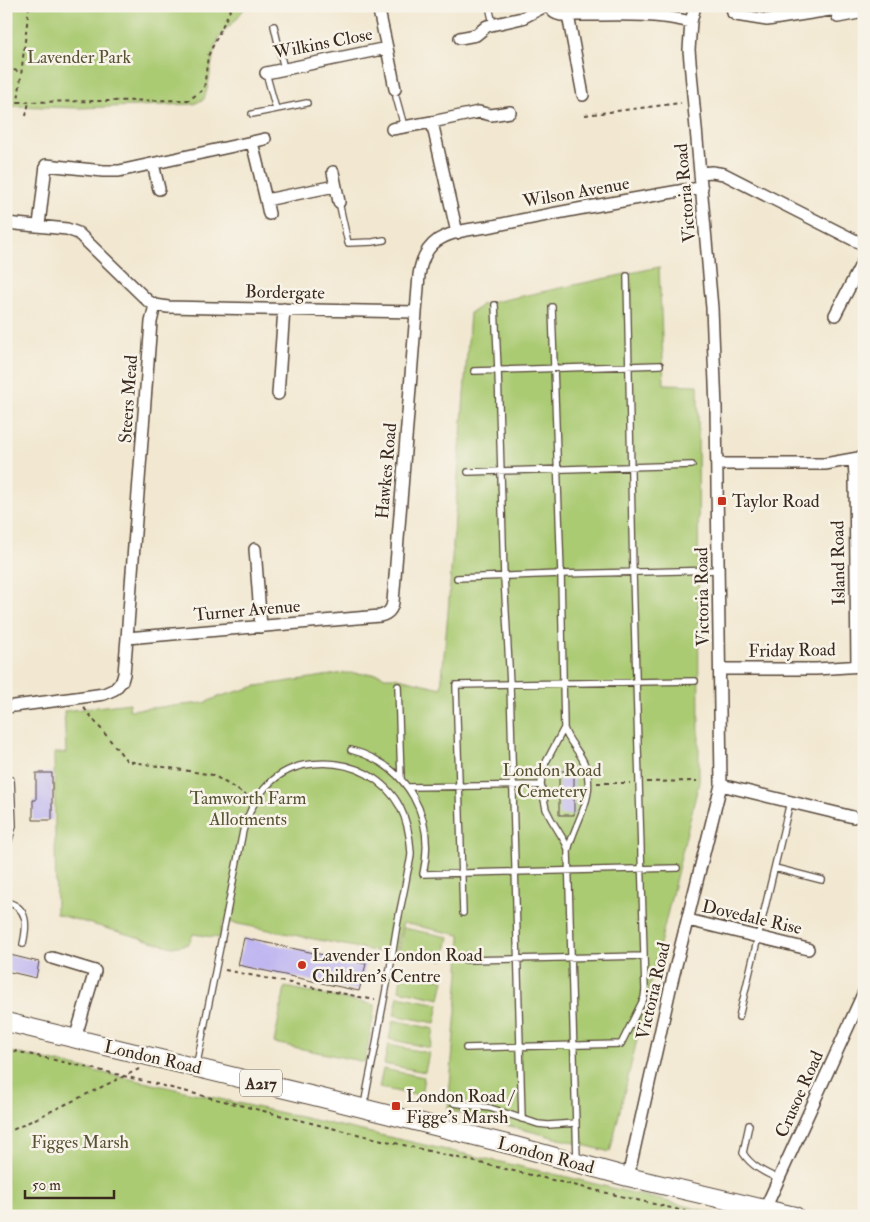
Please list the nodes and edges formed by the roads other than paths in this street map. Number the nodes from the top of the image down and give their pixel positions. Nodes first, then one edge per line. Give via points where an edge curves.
1 (378, 6) edge
2 (489, 6) edge
3 (547, 6) edge
4 (695, 6) edge
5 (732, 6) edge
6 (835, 7) edge
7 (864, 12) edge
8 (568, 15) junction
9 (691, 22) junction
10 (493, 24) junction
11 (274, 26) dead end
12 (460, 38) dead end
13 (387, 48) junction
14 (284, 69) junction
15 (266, 73) joint
16 (396, 93) joint
17 (583, 95) dead end
18 (307, 103) dead end
19 (276, 109) junction
20 (510, 112) dead end
21 (252, 114) dead end
22 (432, 122) junction
23 (398, 128) joint
24 (265, 139) dead end
25 (252, 142) junction
26 (153, 164) junction
27 (332, 172) dead end
28 (700, 173) junction
29 (335, 186) junction
30 (702, 188) junction
31 (159, 189) dead end
32 (266, 200) junction
33 (339, 202) joint
34 (269, 214) dead end
35 (6, 223) edge
36 (39, 226) junction
37 (457, 233) junction
38 (384, 240) dead end
39 (864, 245) edge
40 (864, 259) edge
41 (627, 276) dead end
42 (155, 305) junction
43 (495, 306) dead end
44 (552, 307) dead end
45 (284, 310) junction
46 (415, 312) junction
47 (835, 315) dead end
48 (660, 365) dead end
49 (629, 366) junction
50 (554, 368) junction
51 (474, 370) dead end
52 (498, 370) junction
53 (278, 394) dead end
54 (859, 458) edge
55 (692, 464) dead end
56 (717, 464) junction
57 (631, 467) junction
58 (557, 469) junction
59 (501, 471) junction
60 (468, 472) dead end
61 (255, 549) dead end
62 (719, 570) junction
63 (633, 573) junction
64 (561, 574) junction
65 (504, 577) junction
66 (457, 578) dead end
67 (370, 617) joint
68 (261, 627) junction
69 (127, 638) junction
70 (860, 666) edge
71 (720, 669) junction
72 (695, 680) dead end
73 (636, 681) junction
74 (510, 684) junction
75 (563, 684) junction
76 (398, 686) dead end
77 (6, 707) edge
78 (564, 728) junction
79 (351, 750) dead end
80 (401, 779) junction
81 (11, 780) dead end
82 (541, 785) junction
83 (721, 785) junction
84 (459, 786) junction
85 (512, 786) junction
86 (408, 788) junction
87 (790, 802) junction
88 (853, 817) dead end
89 (6, 851) edge
90 (568, 851) junction
91 (677, 868) dead end
92 (775, 868) junction
93 (641, 869) junction
94 (569, 871) junction
95 (515, 872) junction
96 (462, 873) junction
97 (822, 880) dead end
98 (6, 902) edge
99 (463, 913) dead end
100 (688, 920) junction
101 (758, 936) junction
102 (23, 944) dead end
103 (808, 949) dead end
104 (644, 956) junction
105 (52, 958) dead end
106 (571, 958) junction
107 (518, 959) junction
108 (466, 960) dead end
109 (864, 992) edge
110 (740, 1017) dead end
111 (6, 1022) edge
112 (75, 1039) junction
113 (573, 1044) junction
114 (520, 1046) junction
115 (466, 1048) dead end
116 (193, 1067) junction
117 (454, 1103) dead end
118 (364, 1109) junction
119 (522, 1119) junction
120 (576, 1123) junction
121 (748, 1125) dead end
122 (578, 1164) junction
123 (628, 1177) junction
124 (779, 1179) junction
125 (766, 1209) junction
126 (795, 1216) edge

1 - 13 street, Wilkins Close
2 - 10 lane
3 - 8 street via 555,14
3 - 10 street via 522,18
4 - 9 street, Victoria Road
5 - 6 street via 736,15 767,20
6 - 7 street via 838,17
8 - 9 street via 639,14
8 - 17 street
9 - 28 street, Victoria Road via 689,50
10 - 12 street via 476,35
11 - 14 lane
13 - 14 street, Wilkins Close
13 - 16 street, Wilkins Close
14 - 15 street, Wilkins Close
15 - 19 lane
16 - 23 lane
18 - 19 lane
19 - 21 lane
20 - 22 street via 491,115 479,112
22 - 23 street
22 - 37 street
24 - 25 street
25 - 26 street
25 - 32 street
26 - 31 street
26 - 36 street via 103,172 46,165
27 - 29 street
28 - 30 street, Victoria Road
28 - 39 street via 724,174
29 - 32 street
29 - 33 street
30 - 37 street, Wilson Avenue
30 - 56 street, Victoria Road via 712,308
32 - 34 street
33 - 38 lane via 348,243
35 - 36 street
36 - 42 street via 78,233
37 - 46 street, Wilson Avenue via 439,239 424,255 420,264
40 - 47 street
41 - 49 lane
42 - 45 street, Bordergate
42 - 69 street, Steers Mead
43 - 52 lane
44 - 50 lane
45 - 46 street, Bordergate
45 - 53 street
46 - 67 street, Hawkes Road via 393,602 385,615
48 - 49 lane
49 - 50 lane
49 - 57 lane
50 - 52 lane
50 - 58 lane
51 - 52 lane
52 - 59 lane
54 - 56 street via 825,464
54 - 70 street, Island Road via 855,476
55 - 57 lane
56 - 62 street, Victoria Road
57 - 58 lane
57 - 63 lane
58 - 59 lane
58 - 64 lane
59 - 60 lane
59 - 65 lane
61 - 68 street
62 - 63 lane
62 - 71 street, Victoria Road
63 - 64 lane
63 - 73 lane
64 - 65 lane
64 - 75 lane
65 - 66 lane
65 - 74 lane
67 - 68 street, Turner Avenue
68 - 69 street, Turner Avenue
69 - 77 street, Steers Mead via 124,674 119,685 110,692
70 - 71 street, Friday Road
71 - 83 street, Victoria Road
72 - 73 lane
73 - 75 lane
73 - 93 lane
74 - 75 lane
74 - 84 lane via 456,685
74 - 85 lane
75 - 78 lane
76 - 80 lane
78 - 82 lane via 546,762
78 - 90 lane via 580,754 589,783 585,805
79 - 80 lane via 374,759
80 - 86 lane
81 - 89 lane via 13,826
82 - 85 lane
82 - 90 lane via 548,814
83 - 87 street
83 - 100 street, Victoria Road
84 - 85 lane
84 - 86 lane
84 - 96 lane
85 - 95 lane
86 - 96 lane via 418,803 426,831 423,874
87 - 88 street
87 - 92 lane
90 - 94 lane
91 - 93 lane
92 - 97 lane
92 - 101 lane
93 - 94 lane
93 - 104 lane
94 - 95 lane
94 - 106 lane
95 - 96 lane
95 - 107 lane
96 - 99 lane
98 - 102 lane via 14,903 26,920
100 - 101 street, Dovedale Rise
100 - 123 street, Victoria Road
101 - 103 street, Dovedale Rise
101 - 110 lane
104 - 106 lane
104 - 113 lane via 644,998 621,1044
105 - 112 street via 95,971
106 - 107 lane
106 - 113 lane
107 - 108 lane
107 - 114 lane
109 - 124 street, Crusoe Road
111 - 112 main road, London Road / A217
112 - 116 main road, London Road / A217
113 - 114 lane
113 - 120 lane
114 - 115 lane
114 - 119 lane
116 - 118 main road, London Road / A217
116 - 118 lane via 198,1058 243,830 255,801 281,774 294,768 330,762 345,765 379,781 395,798 406,823 411,856
117 - 119 lane via 490,1108
118 - 122 main road, London Road / A217
119 - 120 lane via 538,1124
120 - 122 lane
121 - 124 lane via 743,1153 759,1170
122 - 123 main road, London Road / A217
123 - 125 main road, London Road / A217
124 - 125 street, Crusoe Road
125 - 126 main road, London Road / A217

